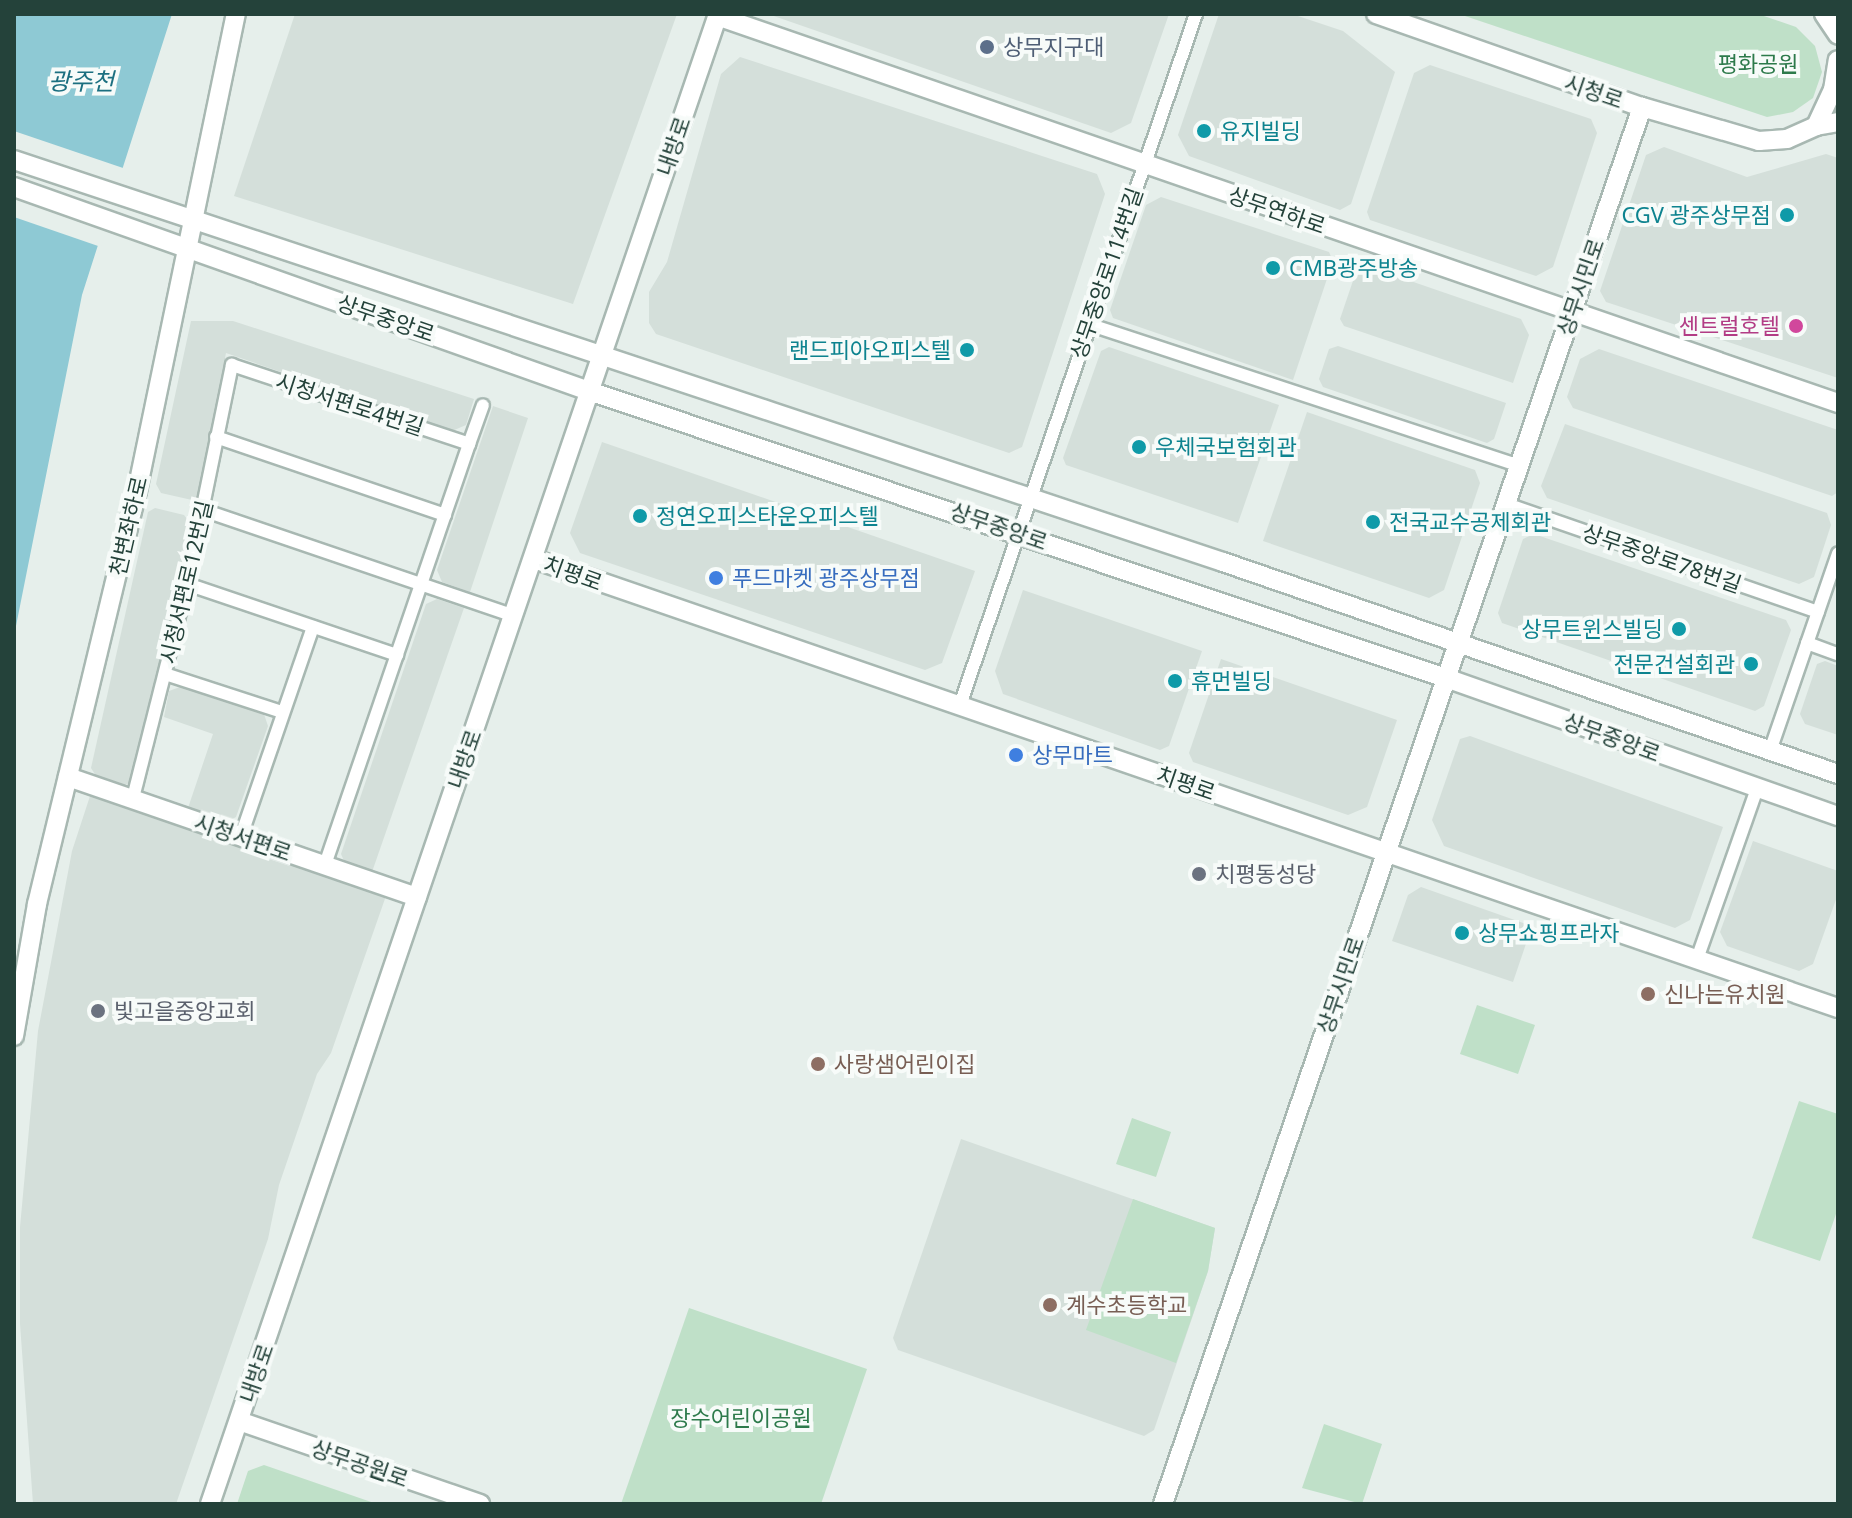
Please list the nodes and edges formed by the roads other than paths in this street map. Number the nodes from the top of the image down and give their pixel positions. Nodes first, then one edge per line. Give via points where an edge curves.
1 (236, 14) edge
2 (1196, 14) edge
3 (1376, 14) edge
4 (1824, 14) edge
5 (717, 15) edge
6 (1838, 35) edge
7 (1838, 60) edge
8 (1642, 107) junction
9 (1838, 122) edge
10 (1816, 126) junction
11 (14, 160) edge
12 (1143, 164) junction
13 (14, 187) edge
14 (192, 221) junction
15 (186, 248) junction
16 (1571, 311) junction
17 (1088, 324) junction
18 (601, 355) junction
19 (232, 365) joint
20 (589, 391) junction
21 (1838, 403) edge
22 (483, 405) dead end
23 (216, 437) junction
24 (469, 444) junction
25 (1519, 466) junction
26 (1028, 499) junction
27 (1506, 504) junction
28 (203, 510) junction
29 (445, 515) junction
30 (1016, 532) junction
31 (1838, 553) edge
32 (534, 559) junction
33 (187, 584) junction
34 (421, 585) junction
35 (1818, 612) junction
36 (514, 616) junction
37 (313, 627) junction
38 (1807, 643) junction
39 (1457, 644) junction
40 (1838, 654) edge
41 (397, 655) junction
42 (165, 674) junction
43 (1446, 678) junction
44 (960, 705) junction
45 (282, 712) junction
46 (1770, 751) junction
47 (1838, 774) edge
48 (68, 777) junction
49 (1757, 789) junction
50 (133, 798) junction
51 (1838, 816) edge
52 (241, 836) junction
53 (1385, 853) junction
54 (325, 865) junction
55 (417, 897) junction
56 (1697, 959) junction
57 (1838, 1008) edge
58 (14, 1036) edge
59 (239, 1421) junction
60 (210, 1504) edge
61 (480, 1504) edge
62 (1163, 1504) edge

1 - 14 street, 천변좌하로
2 - 12 street, 상무중앙로114번길
3 - 8 street, 시청로
4 - 6 street
5 - 12 street, 상무연하로
5 - 18 street, 내방로
7 - 10 street via 1833,90
8 - 10 street, 시청로 via 1759,141 1787,139
8 - 16 street, 상무시민로
9 - 10 street, 시청로
11 - 14 street, 상무중앙로
12 - 16 street, 상무연하로
12 - 17 street, 상무중앙로114번길
13 - 15 street, 상무중앙로
14 - 15 street, 천변좌하로
14 - 18 street, 상무중앙로
15 - 20 street, 상무중앙로
15 - 48 street, 천변좌하로 via 137,491
16 - 21 street, 상무연하로
16 - 25 street, 상무시민로
17 - 25 street
17 - 26 street, 상무중앙로114번길
18 - 20 street, 내방로
18 - 26 street, 상무중앙로
19 - 23 street, 시청서편로12번길
19 - 24 street, 시청서편로4번길
20 - 30 street, 상무중앙로
20 - 32 street, 내방로
22 - 24 street
23 - 28 street, 시청서편로12번길
23 - 29 street
24 - 29 street
25 - 27 street, 상무시민로
26 - 30 street, 상무중앙로114번길
26 - 39 street, 상무중앙로
27 - 35 street, 상무중앙로78번길
27 - 39 street, 상무시민로
28 - 33 street, 시청서편로12번길
28 - 34 street
29 - 34 street
30 - 43 street, 상무중앙로
30 - 44 street, 상무중앙로114번길
31 - 35 street
32 - 36 street, 내방로
32 - 44 street, 치평로
33 - 37 street
33 - 42 street, 시청서편로12번길
34 - 36 street
34 - 41 street
35 - 38 street
36 - 55 street, 내방로
37 - 41 street
37 - 45 street
38 - 40 street
38 - 46 street
39 - 43 street, 상무시민로
39 - 46 street, 상무중앙로
41 - 54 street
42 - 45 street
42 - 50 street, 시청서편로12번길
43 - 49 street, 상무중앙로
43 - 53 street, 상무시민로
44 - 53 street, 치평로
45 - 52 street
46 - 47 street, 상무중앙로
48 - 50 street, 시청서편로
48 - 58 street, 천변좌하로 via 37,904
49 - 51 street, 상무중앙로
49 - 56 street
50 - 52 street, 시청서편로
52 - 54 street, 시청서편로
53 - 56 street, 치평로
53 - 62 street, 상무시민로
54 - 55 street, 시청서편로
55 - 59 street, 내방로
56 - 57 street, 치평로
59 - 60 street, 내방로
59 - 61 street, 상무공원로

